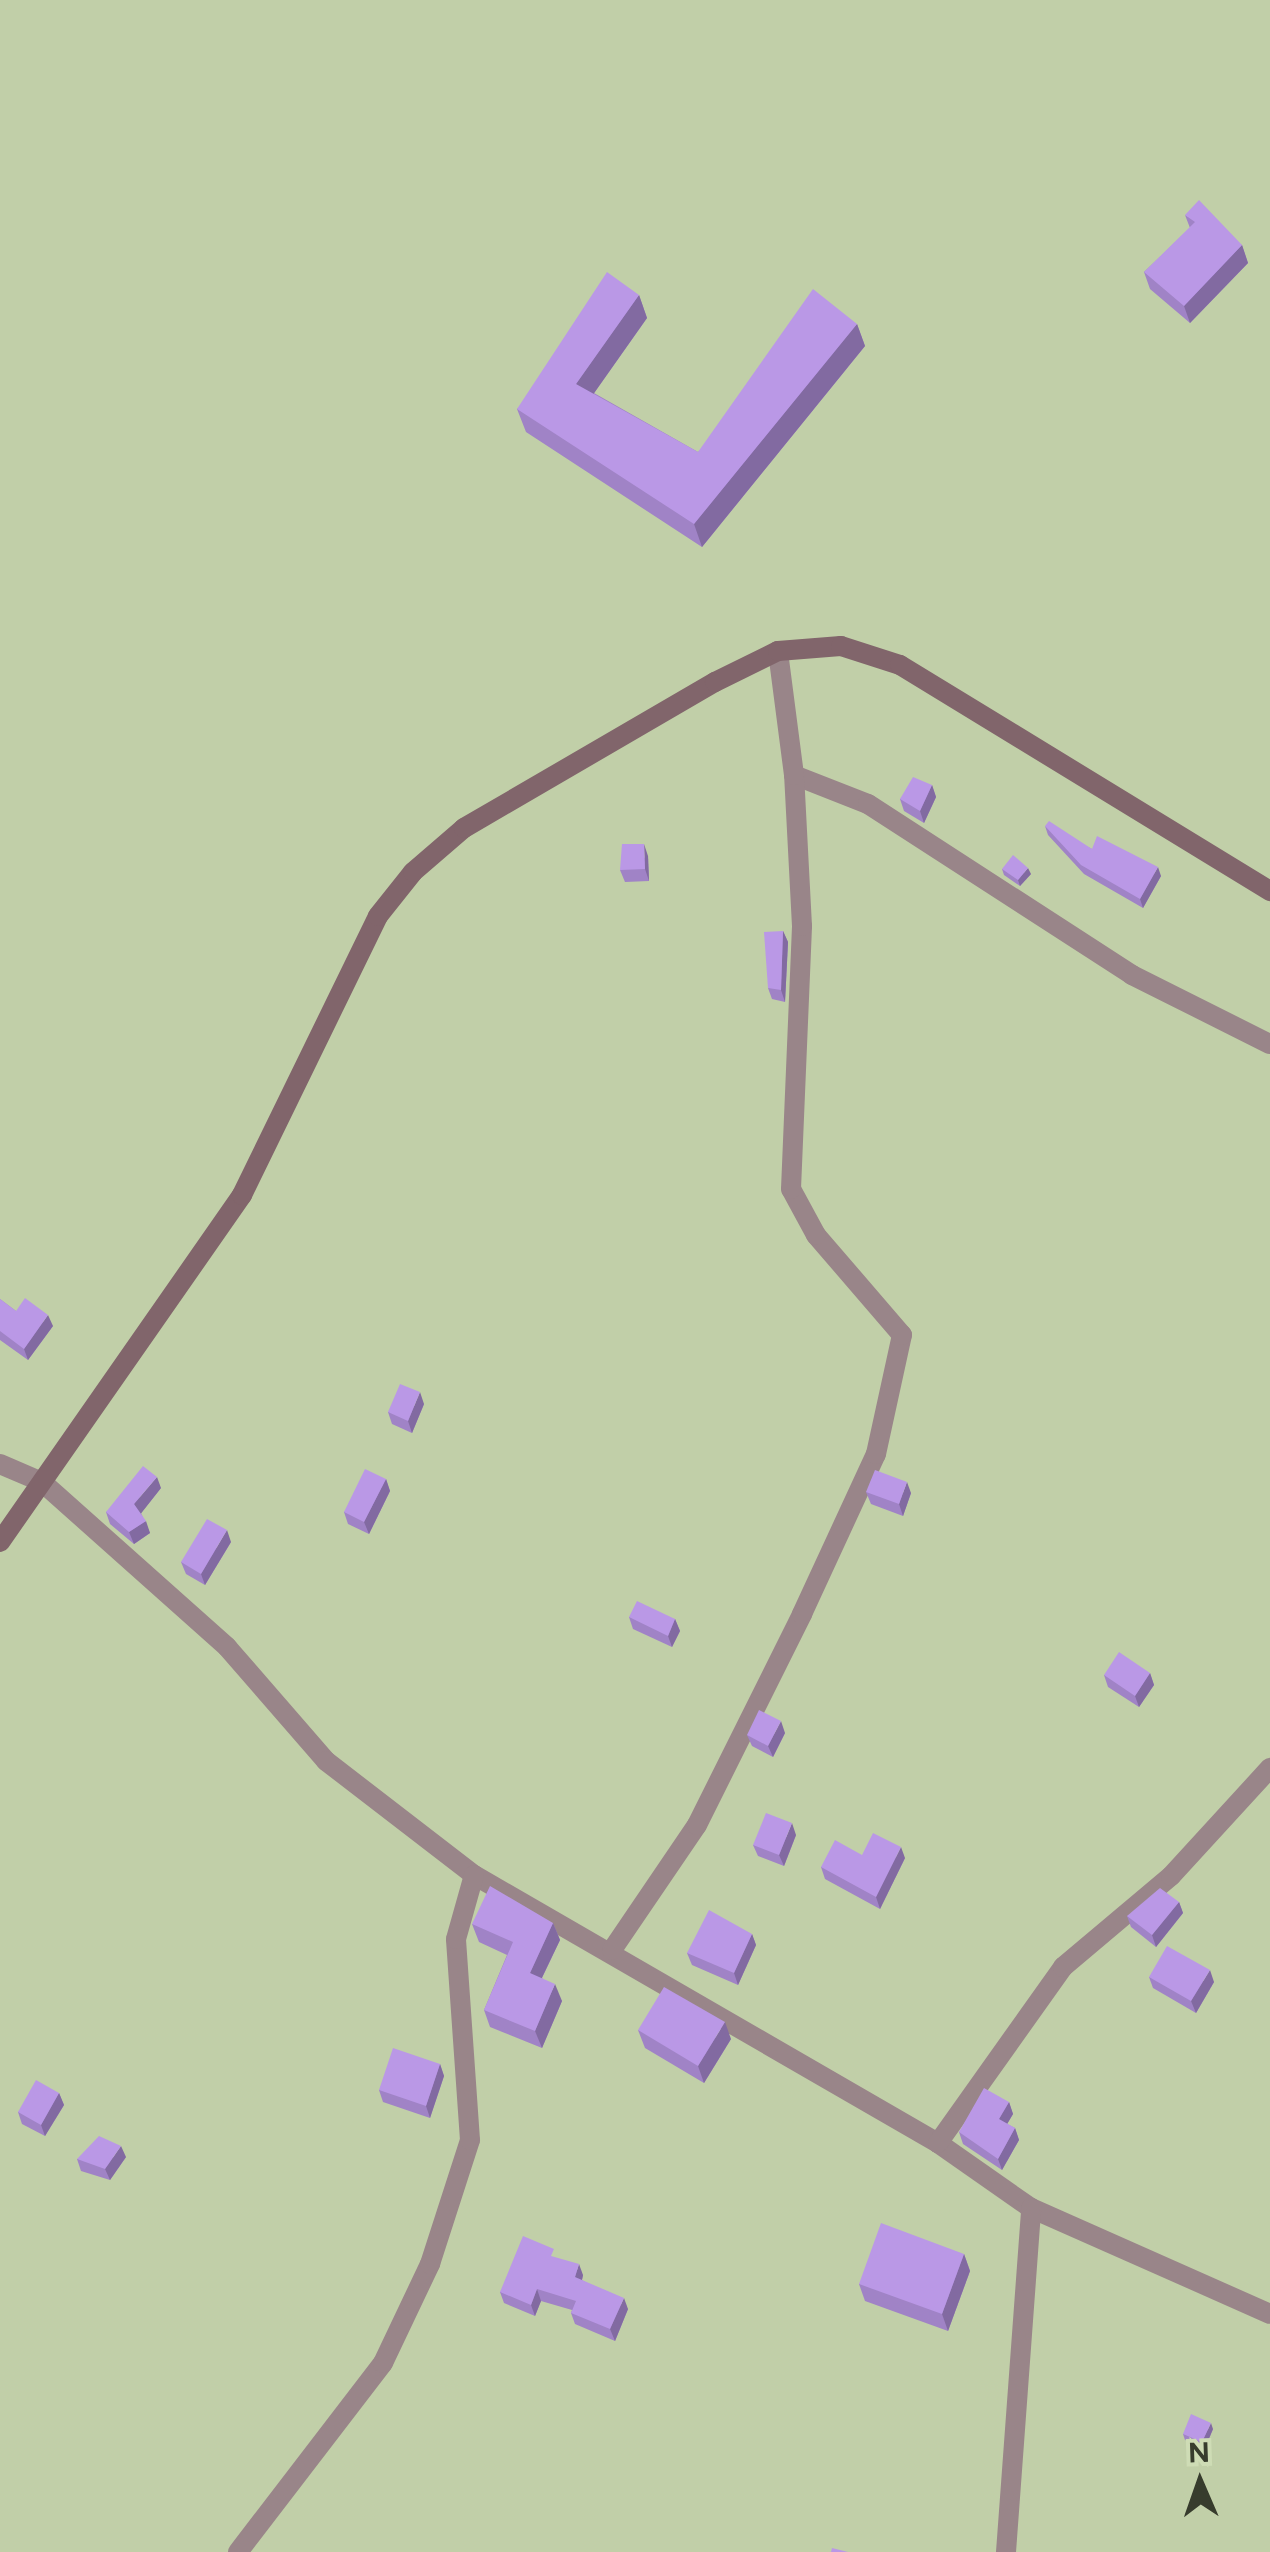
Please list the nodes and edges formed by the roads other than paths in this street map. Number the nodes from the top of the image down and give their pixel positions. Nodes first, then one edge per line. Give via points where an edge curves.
1 (778, 651) junction
2 (794, 775) junction
3 (1270, 891) edge
4 (1270, 1044) edge
5 (0, 1464) edge
6 (42, 1482) junction
7 (0, 1542) edge
8 (1270, 1768) edge
9 (474, 1875) junction
10 (612, 1950) junction
11 (938, 2143) junction
12 (1032, 2208) junction
13 (1270, 2314) edge
14 (238, 2552) edge
15 (1006, 2552) edge

1 - 2 street
1 - 3 main road via 841,646 900,665 1250,885
1 - 6 main road via 464,828 412,872 378,916 242,1195
2 - 4 street via 868,804 1132,975
2 - 10 street via 802,926 791,1188 816,1235 902,1335 876,1454 818,1578 698,1824
5 - 6 street
6 - 7 main road
6 - 9 street via 226,1647 326,1761
8 - 11 street via 1171,1876 1063,1966
9 - 10 street
9 - 14 street via 456,1939 470,2140 430,2264 383,2363
10 - 11 street
11 - 12 street
12 - 13 street
12 - 15 street

